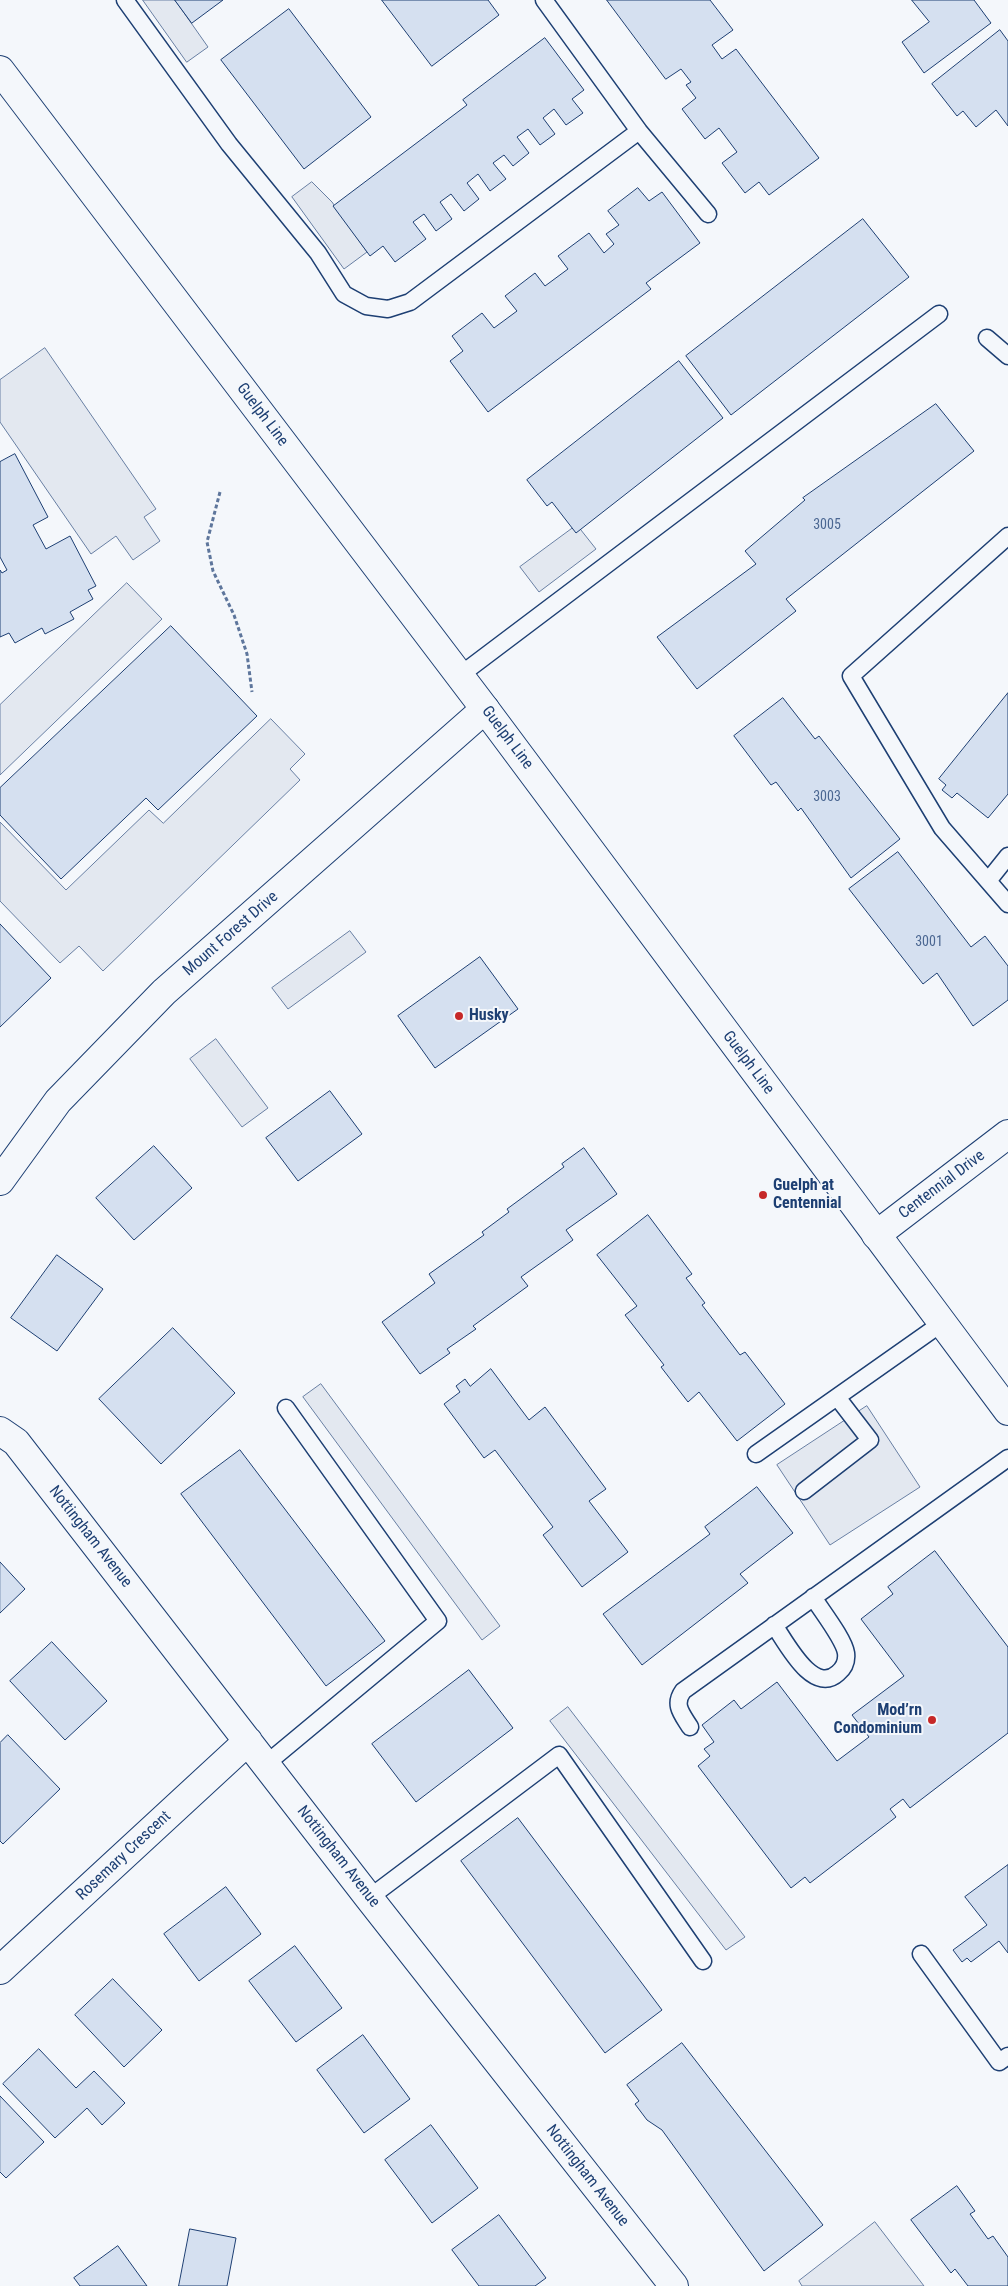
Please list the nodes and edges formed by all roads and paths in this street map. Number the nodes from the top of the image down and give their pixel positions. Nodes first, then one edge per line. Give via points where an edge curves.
1 (125, 0) edge
2 (544, 0) edge
3 (0, 70) edge
4 (639, 131) junction
5 (708, 214) dead end
6 (939, 314) dead end
7 (987, 338) dead end
8 (1008, 356) edge
9 (220, 492) dead end
10 (1008, 536) edge
11 (459, 676) junction
12 (252, 692) dead end
13 (485, 709) junction
14 (1008, 856) edge
15 (988, 881) junction
16 (1008, 904) edge
17 (1008, 1134) edge
18 (0, 1181) edge
19 (876, 1235) junction
20 (942, 1323) junction
21 (837, 1397) junction
22 (286, 1408) dead end
23 (1008, 1411) edge
24 (0, 1431) edge
25 (756, 1454) dead end
26 (1008, 1458) edge
27 (804, 1490) dead end
28 (814, 1596) junction
29 (774, 1625) junction
30 (690, 1728) dead end
31 (248, 1741) junction
32 (266, 1764) junction
33 (369, 1898) junction
34 (921, 1954) dead end
35 (704, 1961) dead end
36 (0, 1970) edge
37 (1008, 2056) edge
38 (674, 2286) edge

1 - 4 lane via 229,144 318,253 344,294 366,306 388,309 410,302
2 - 4 lane
3 - 11 street, Guelph Line
4 - 5 lane
6 - 11 lane
7 - 8 lane
9 - 12 path via 207,542 213,571 234,616 246,654
10 - 15 lane via 851,676 942,828
11 - 13 street, Guelph Line
13 - 18 street, Mount Forest Drive via 164,992 58,1101
13 - 19 street, Guelph Line
14 - 15 lane
15 - 16 lane
17 - 19 street, Centennial Drive
19 - 20 street, Guelph Line
20 - 21 lane
20 - 23 street, Guelph Line
21 - 25 lane
21 - 27 lane via 870,1440
22 - 32 lane via 438,1621
24 - 31 street, Nottingham Avenue via 16,1442
26 - 28 lane
28 - 29 lane
28 - 29 lane via 846,1651 846,1662 835,1676 824,1679 808,1673
29 - 30 lane via 683,1691 678,1707
31 - 32 street, Nottingham Avenue
31 - 36 street, Rosemary Crescent
32 - 33 street, Nottingham Avenue
33 - 35 lane via 559,1755
33 - 38 street, Nottingham Avenue
34 - 37 lane via 1000,2062

